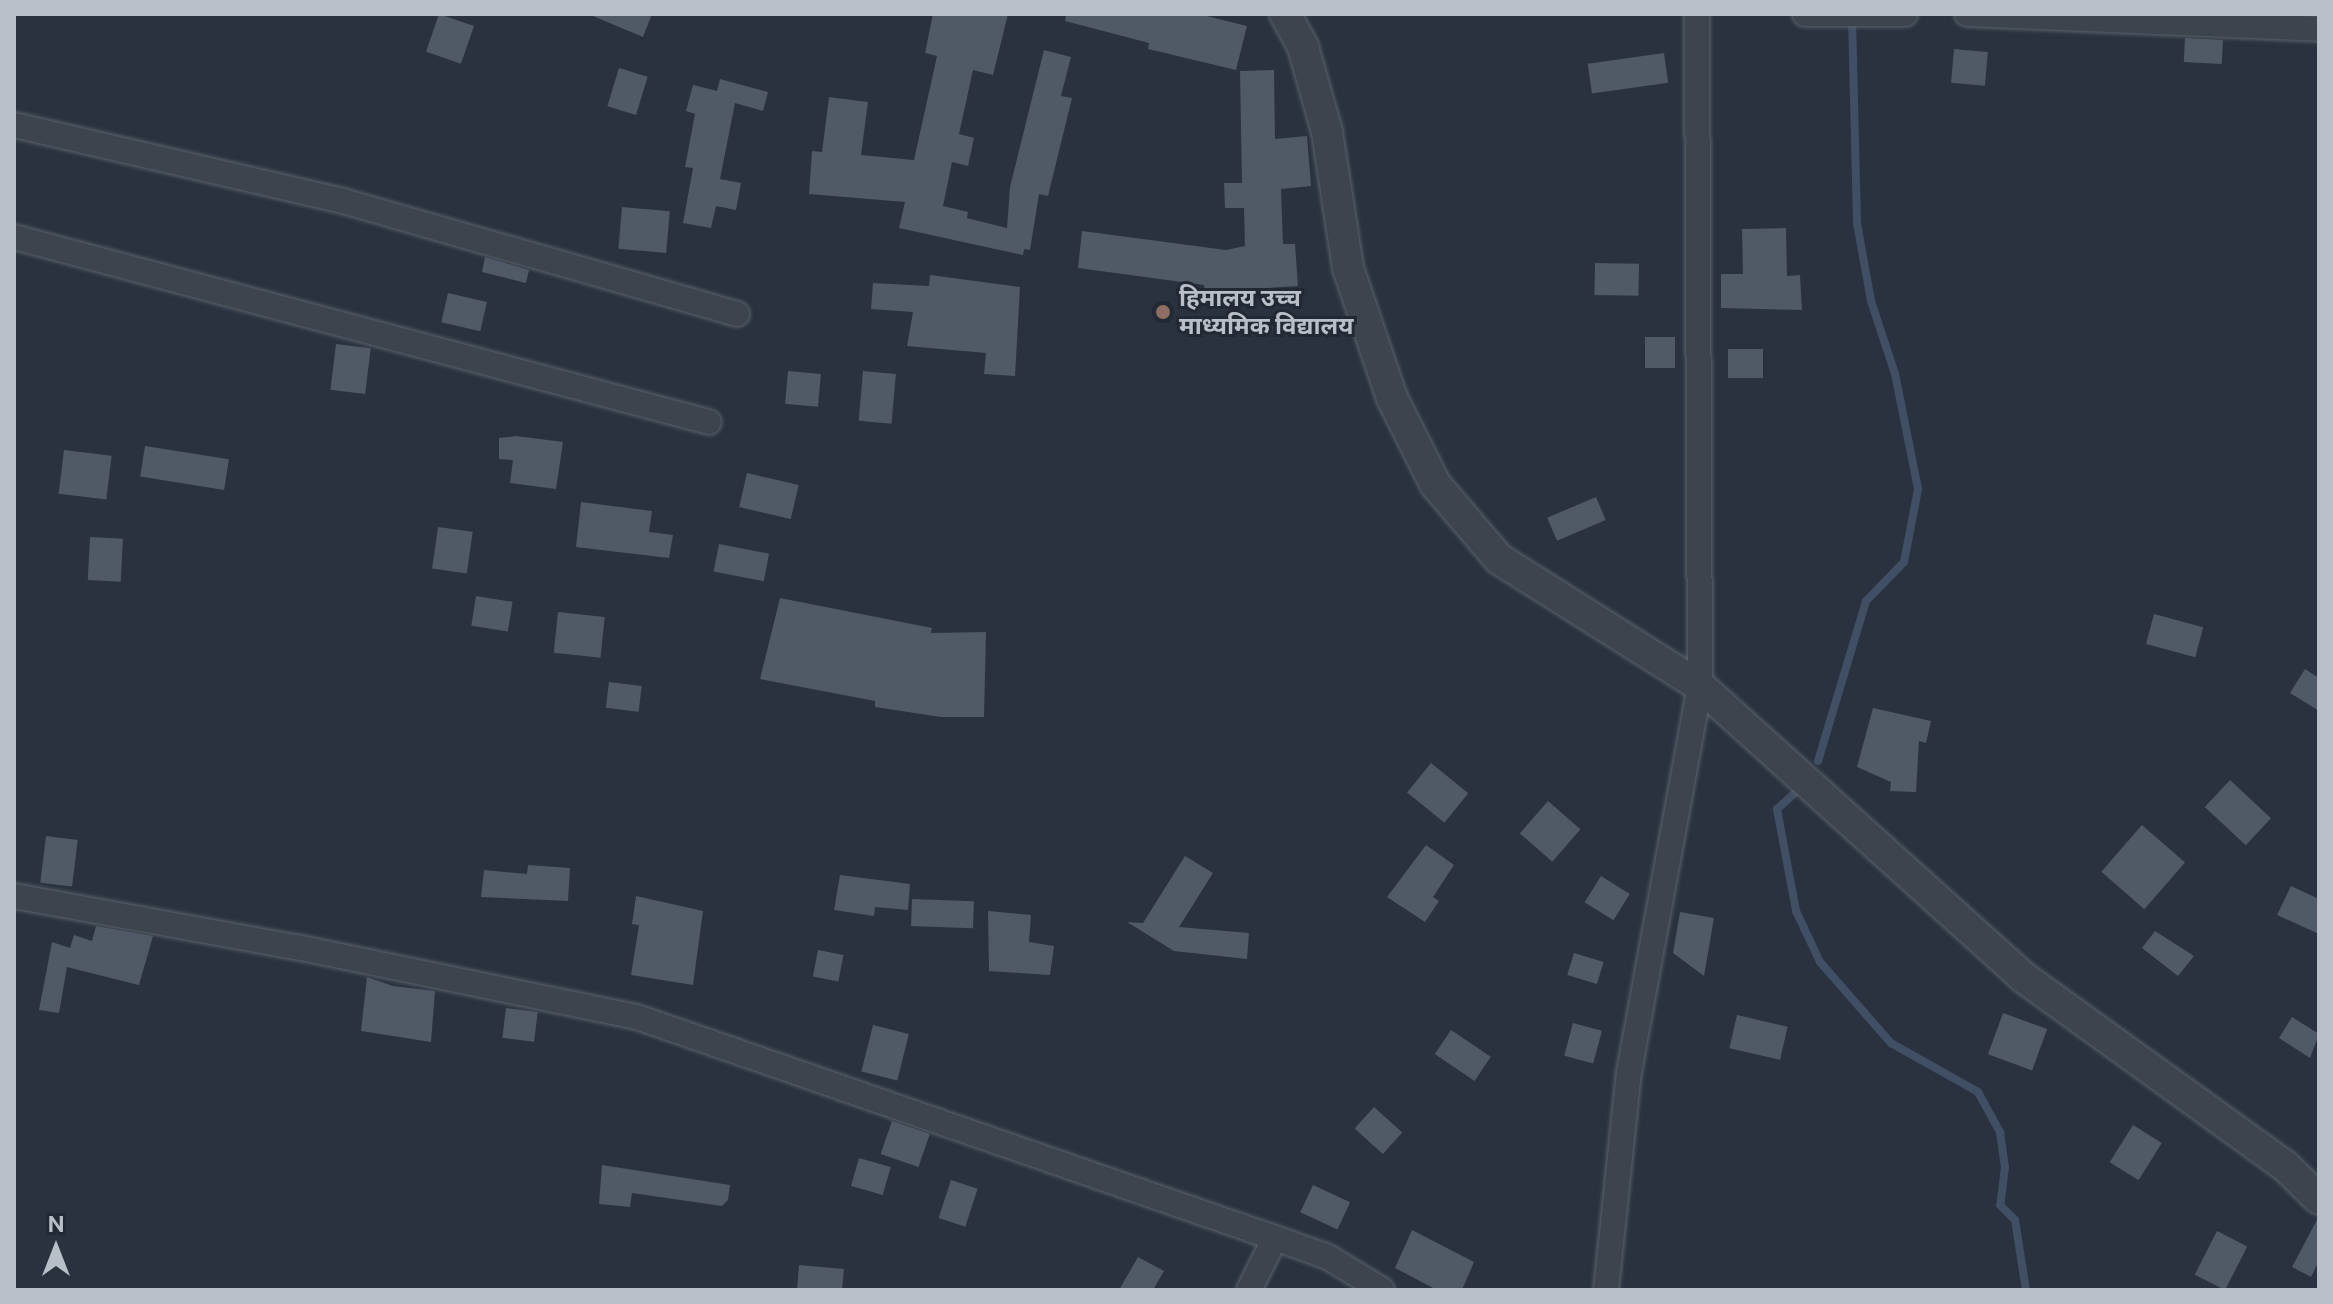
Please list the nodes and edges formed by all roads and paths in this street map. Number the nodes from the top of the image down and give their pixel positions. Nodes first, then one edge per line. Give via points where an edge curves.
1 (1285, 14) edge
2 (1697, 14) edge
3 (1805, 14) edge
4 (1905, 14) edge
5 (1967, 14) edge
6 (2319, 29) edge
7 (14, 125) edge
8 (14, 237) edge
9 (737, 314) dead end
10 (709, 422) dead end
11 (1700, 686) junction
12 (14, 896) edge
13 (2319, 1199) edge
14 (1275, 1238) junction
15 (1249, 1290) edge
16 (1382, 1290) edge
17 (1606, 1290) edge

1 - 11 street via 1303,47 1327,132 1348,268 1392,398 1435,484 1499,559
2 - 11 street
3 - 4 street
5 - 6 street
7 - 9 street via 343,201
8 - 10 street
11 - 13 street via 2023,977 2285,1166
11 - 17 street via 1629,1072
12 - 14 street via 637,1017
14 - 15 street
14 - 16 street via 1328,1257

